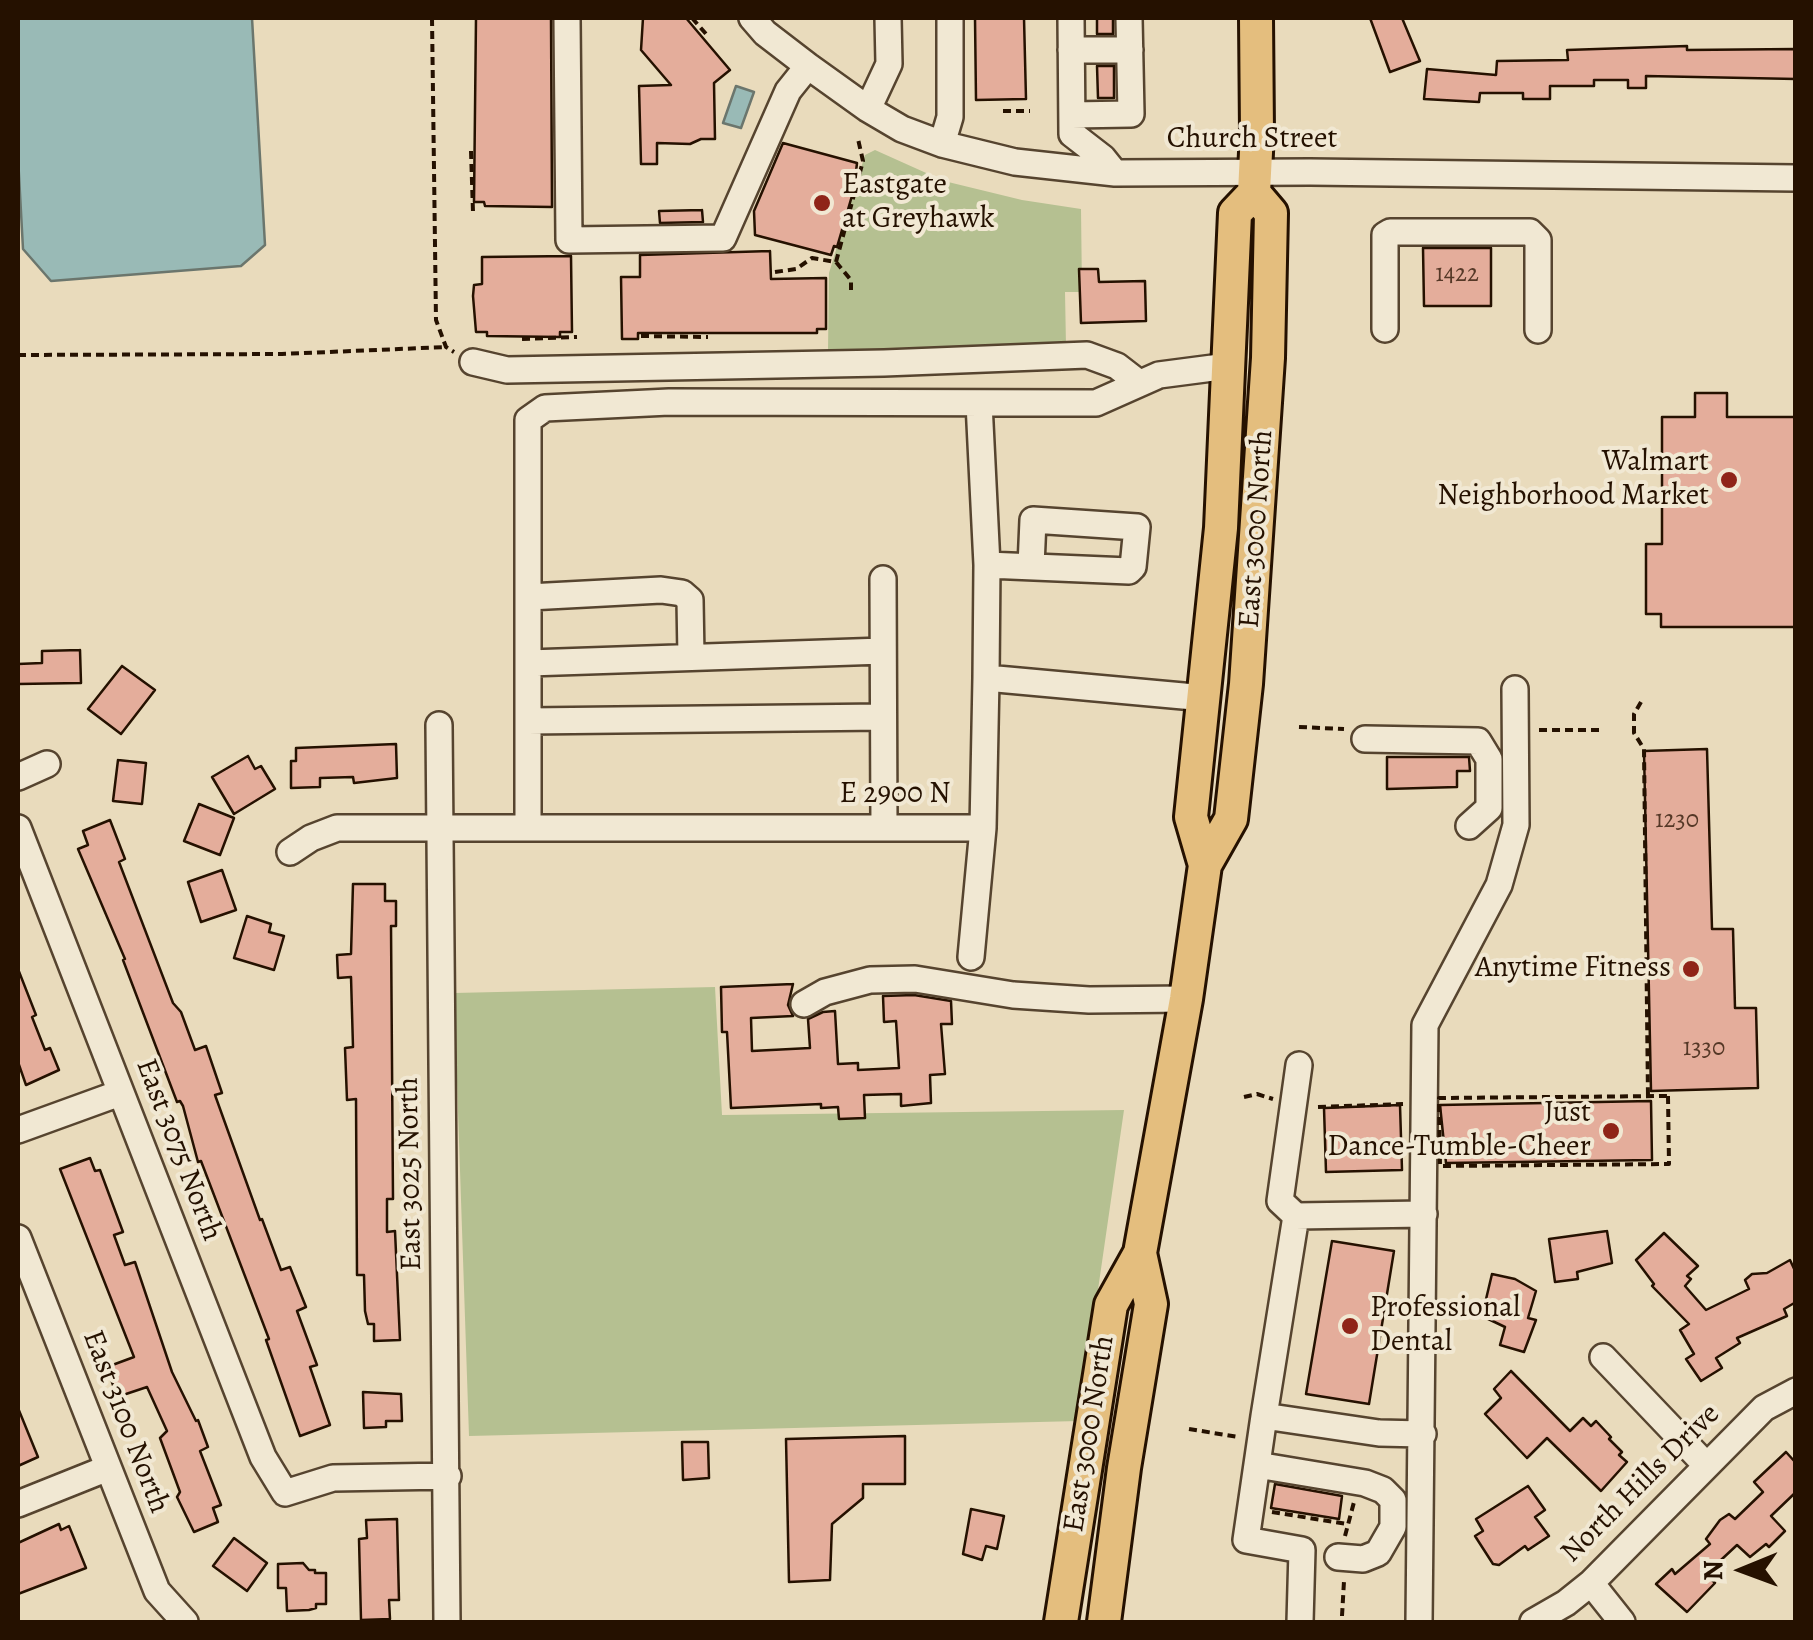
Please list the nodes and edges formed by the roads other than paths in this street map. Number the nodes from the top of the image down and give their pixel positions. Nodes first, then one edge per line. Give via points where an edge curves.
1 (567, 18) edge
2 (752, 18) edge
3 (950, 18) edge
4 (1071, 18) edge
5 (1129, 18) edge
6 (1256, 18) edge
7 (883, 22) edge
8 (1071, 50) junction
9 (1130, 50) junction
10 (808, 66) junction
11 (868, 109) junction
12 (1072, 115) junction
13 (942, 144) junction
14 (1115, 173) junction
15 (1796, 178) edge
16 (1255, 183) junction
17 (1384, 329) dead end
18 (1538, 330) dead end
19 (473, 362) road end
20 (1228, 366) junction
21 (1139, 383) junction
22 (979, 403) junction
23 (986, 565) junction
24 (1031, 566) dead end
25 (882, 579) dead end
26 (529, 597) junction
27 (883, 651) junction
28 (691, 657) junction
29 (528, 663) junction
30 (986, 678) junction
31 (1515, 689) dead end
32 (1205, 698) junction
33 (883, 717) junction
34 (528, 722) junction
35 (439, 724) dead end
36 (1357, 734) road end
37 (47, 764) dead end
38 (18, 777) edge
39 (439, 826) junction
40 (1468, 826) dead end
41 (528, 827) junction
42 (18, 828) edge
43 (884, 828) junction
44 (983, 828) junction
45 (290, 852) dead end
46 (1205, 865) junction
47 (971, 956) dead end
48 (1186, 998) junction
49 (804, 1004) dead end
50 (1299, 1065) dead end
51 (120, 1093) junction
52 (18, 1130) edge
53 (1424, 1214) junction
54 (1296, 1216) junction
55 (18, 1238) edge
56 (1132, 1265) junction
57 (1603, 1357) dead end
58 (1796, 1391) edge
59 (1264, 1416) junction
60 (1422, 1434) junction
61 (1256, 1465) junction
62 (1706, 1465) junction
63 (108, 1468) junction
64 (448, 1476) junction
65 (18, 1504) edge
66 (1342, 1556) road end
67 (1591, 1583) junction
68 (185, 1622) edge
69 (447, 1622) edge
70 (1061, 1622) edge
71 (1084, 1622) edge
72 (1104, 1622) edge
73 (1300, 1622) edge
74 (1419, 1622) edge
75 (1533, 1622) edge
76 (1622, 1622) edge

1 - 10 street via 569,240 724,238 788,91
2 - 10 street, Church Street
3 - 13 street via 950,117
4 - 8 street
5 - 9 street
6 - 16 main road, East 3000 North
7 - 11 street via 889,64
8 - 9 street
8 - 12 street
9 - 12 street via 1131,114
10 - 11 street, Church Street
11 - 13 street, Church Street
12 - 14 street via 1072,134
13 - 14 street, Church Street via 1014,162
14 - 16 street, Church Street
15 - 16 street, Church Street
16 - 20 main road, East 3000 North via 1236,213
16 - 46 main road, East 3000 North via 1272,212 1246,684 1231,819
17 - 18 street via 1383,240 1390,232 1530,232 1538,240
19 - 21 street via 507,370 1087,355
20 - 21 street
20 - 32 main road, East 3000 North via 1222,528
21 - 22 street via 1096,402
22 - 23 street, E 2900 N
22 - 26 street via 545,408 528,420
23 - 24 street
23 - 30 street, E 2900 N
25 - 27 street
26 - 28 street via 682,593 690,600
26 - 29 street
27 - 28 street
27 - 33 street
28 - 29 street
29 - 34 street
30 - 32 street
30 - 44 street, E 2900 N
31 - 53 street via 1516,825 1498,884 1425,1025
32 - 46 main road, East 3000 North via 1191,816
33 - 34 street
33 - 43 street
34 - 41 street
35 - 39 street, East 3025 North
36 - 40 street via 1478,741 1489,759 1489,808
37 - 38 street
39 - 41 street, E 2900 N
39 - 45 street, E 2900 N via 337,828
39 - 64 street, East 3025 North
41 - 43 street, E 2900 N
42 - 51 street, East 3075 North
43 - 44 street, E 2900 N
44 - 47 street
46 - 48 main road, East 3000 North
48 - 49 street via 1089,1000 896,979 825,992
48 - 56 main road, East 3000 North
50 - 54 street via 1280,1201
51 - 52 street
51 - 64 street, East 3075 North via 263,1457 285,1492 333,1478
53 - 54 street
53 - 60 street
54 - 59 street
55 - 63 street, East 3100 North
56 - 70 main road, East 3000 North via 1110,1305
56 - 71 main road
56 - 72 main road, East 3000 North via 1151,1304
57 - 62 street
58 - 62 street, North Hills Drive via 1764,1408
59 - 60 street
59 - 61 street
60 - 74 street
61 - 66 street via 1366,1483 1393,1500 1393,1527 1378,1553
61 - 73 street via 1246,1540 1302,1550
62 - 67 street, North Hills Drive
63 - 65 street
63 - 68 street, East 3100 North via 156,1591
64 - 69 street, East 3025 North
67 - 75 street, North Hills Drive
67 - 76 street

